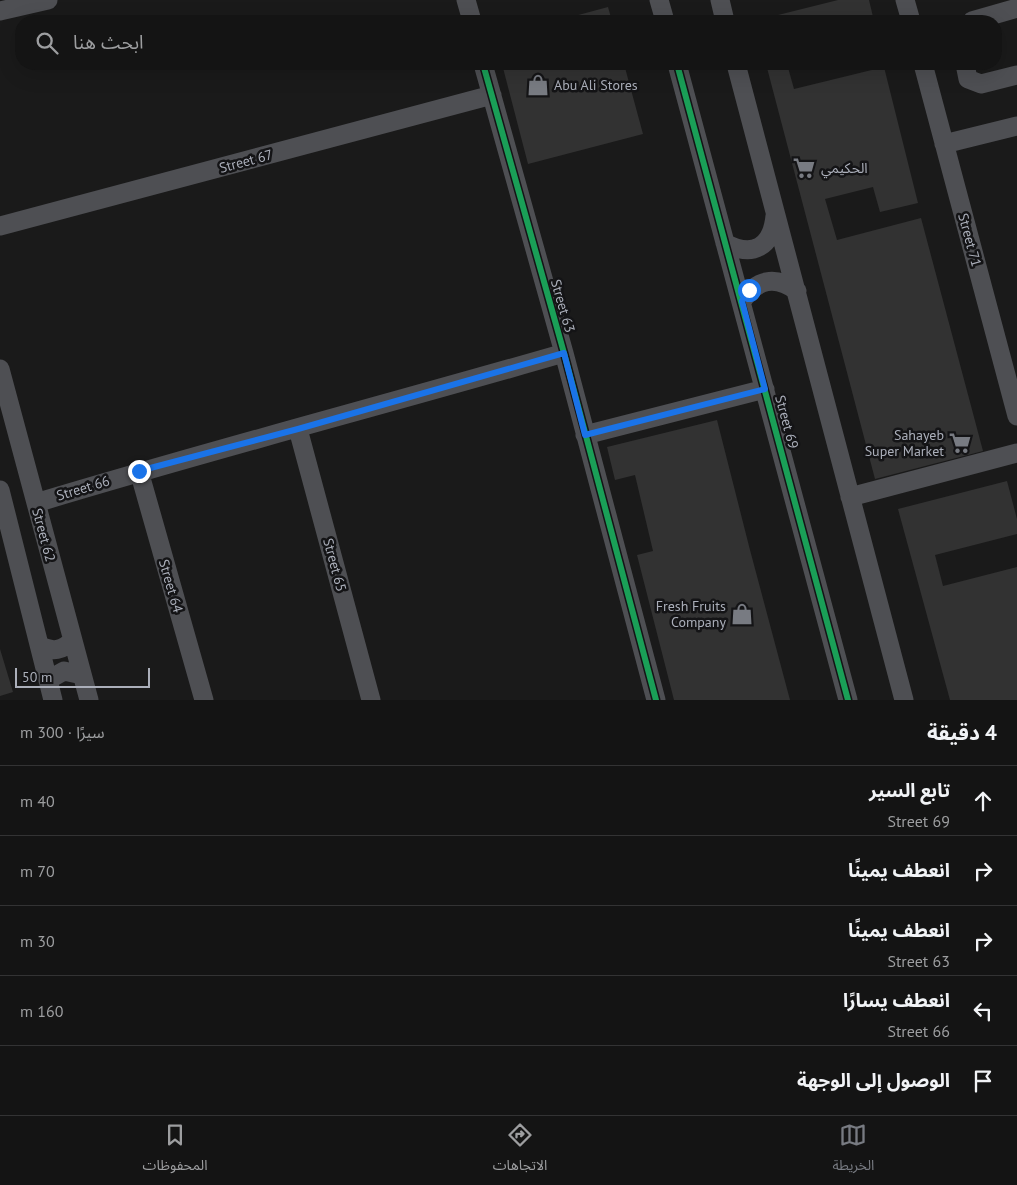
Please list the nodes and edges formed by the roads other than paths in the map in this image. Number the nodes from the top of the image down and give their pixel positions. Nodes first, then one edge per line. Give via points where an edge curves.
1 (48, 0) edge
2 (466, 0) edge
3 (659, 0) edge
4 (906, 0) edge
5 (724, 1) edge
6 (1017, 8) edge
7 (0, 11) edge
8 (470, 15) edge
9 (663, 15) edge
10 (725, 15) edge
11 (910, 15) edge
12 (993, 15) edge
13 (485, 70) edge
14 (679, 70) edge
15 (738, 70) edge
16 (925, 70) edge
17 (966, 70) edge
18 (1017, 75) edge
19 (492, 95) junction
20 (1017, 126) edge
21 (944, 144) junction
22 (775, 216) junction
23 (0, 226) edge
24 (725, 243) junction
25 (797, 291) junction
26 (742, 301) junction
27 (564, 353) junction
28 (0, 369) edge
29 (765, 389) junction
30 (1016, 411) edge
31 (298, 429) junction
32 (585, 435) junction
33 (1017, 453) edge
34 (139, 471) junction
35 (0, 490) edge
36 (850, 498) junction
37 (36, 502) junction
38 (73, 640) junction
39 (40, 646) junction
40 (82, 675) junction
41 (48, 680) junction
42 (53, 700) edge
43 (89, 700) edge
44 (204, 700) edge
45 (371, 700) edge
46 (656, 700) edge
47 (848, 700) edge
48 (904, 700) edge

1 - 7 street
2 - 8 street
3 - 9 street
4 - 11 street
5 - 10 street
6 - 12 street
13 - 19 street, Street 63
14 - 24 street, Street 69
15 - 22 street
16 - 21 street, Street 71
17 - 18 street via 968,78 981,84
19 - 23 street, Street 67
19 - 27 street, Street 63
20 - 21 street
21 - 30 street, Street 71
22 - 24 street via 774,231 766,243 753,250 738,250
22 - 25 street
24 - 26 street, Street 69
25 - 26 street via 773,281 760,283 749,290
25 - 36 street
26 - 29 street, Street 69
27 - 31 street, Street 66
27 - 32 street, Street 63
28 - 37 street, Street 62
29 - 32 street
29 - 47 street, Street 69
31 - 34 street, Street 66
31 - 45 street, Street 65
32 - 46 street, Street 63
33 - 36 street
34 - 37 street, Street 66
34 - 44 street, Street 64
35 - 39 street
36 - 48 street
37 - 38 street, Street 62
38 - 39 street via 58,650
38 - 40 street, Street 62
39 - 41 street
40 - 41 street via 64,671
40 - 43 street, Street 62
41 - 42 street

